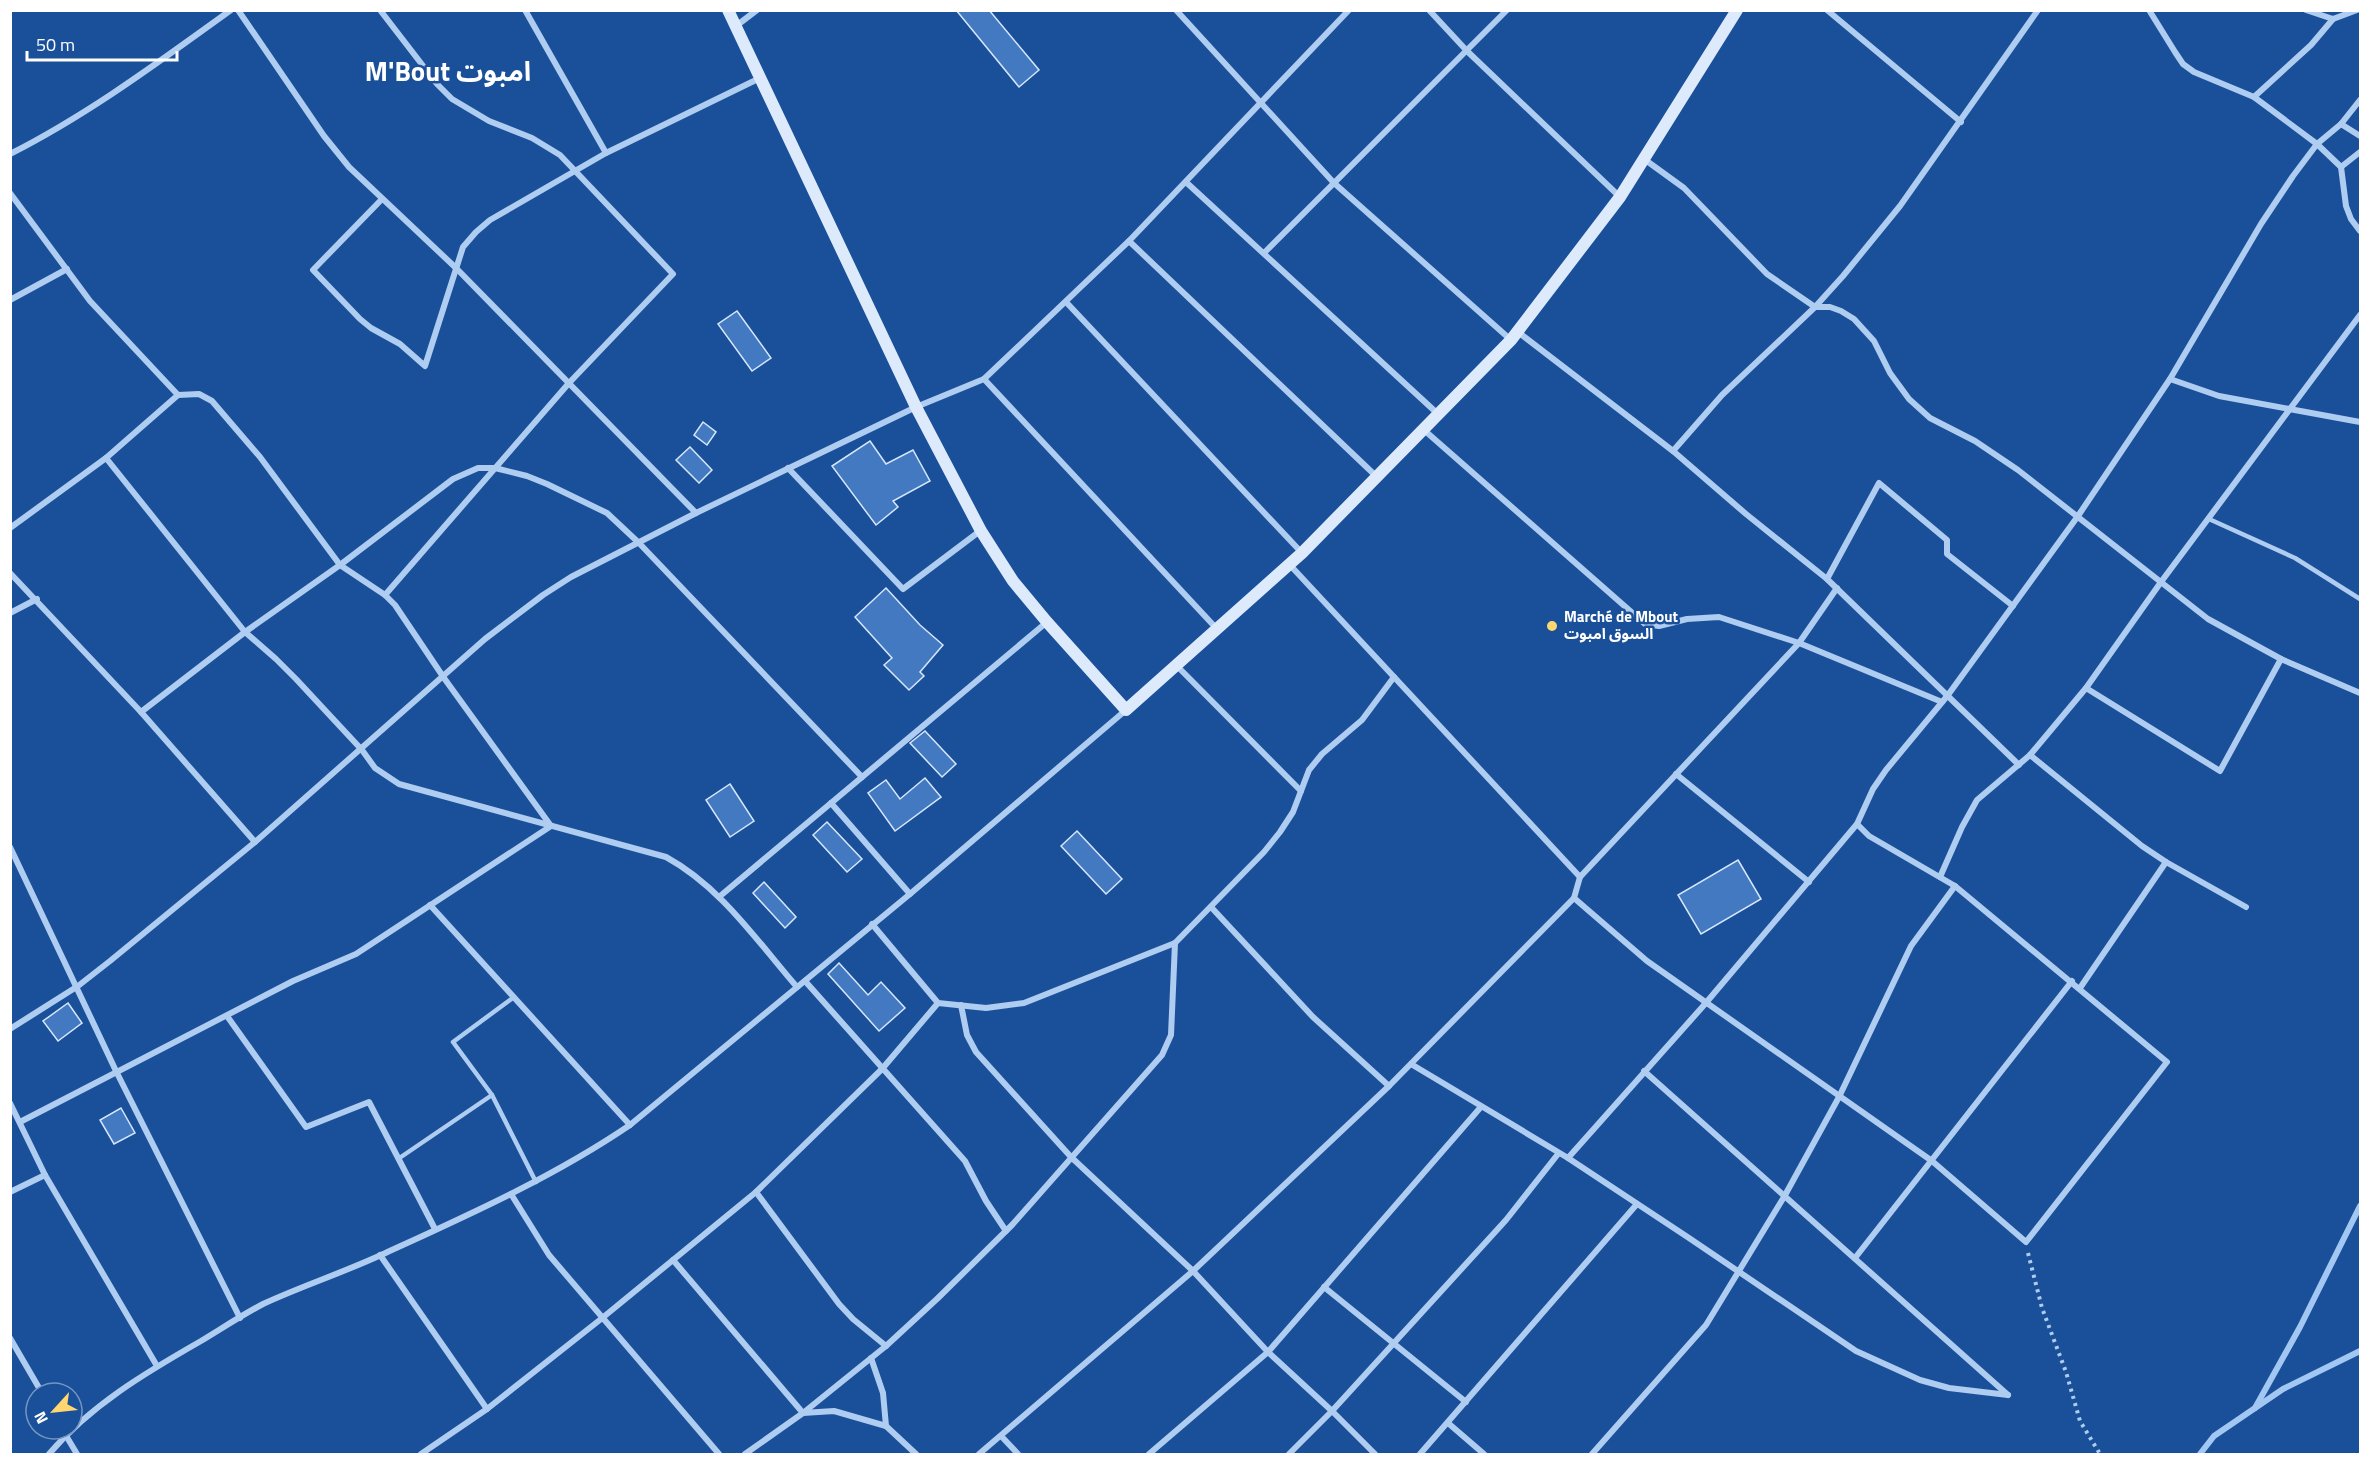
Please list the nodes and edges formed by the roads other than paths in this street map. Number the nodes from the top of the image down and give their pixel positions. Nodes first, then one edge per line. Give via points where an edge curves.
1 (231, 10) edge
2 (238, 10) edge
3 (380, 10) edge
4 (525, 10) edge
5 (728, 10) edge
6 (757, 10) edge
7 (1176, 10) edge
8 (1349, 10) edge
9 (1429, 10) edge
10 (1507, 10) edge
11 (1737, 10) edge
12 (1827, 10) edge
13 (2038, 10) edge
14 (2149, 10) edge
15 (2306, 10) edge
16 (2357, 10) edge
17 (2333, 19) junction
18 (736, 26) junction
19 (1467, 51) junction
20 (760, 78) junction
21 (2254, 97) junction
22 (2361, 100) edge
23 (1261, 102) junction
24 (1961, 122) junction
25 (2341, 123) junction
26 (2361, 136) edge
27 (2317, 144) junction
28 (2361, 152) edge
29 (606, 153) junction
30 (10, 154) edge
31 (1644, 158) junction
32 (2341, 167) junction
33 (575, 171) junction
34 (1187, 183) junction
35 (1334, 183) junction
36 (10, 193) edge
37 (1620, 197) junction
38 (382, 199) junction
39 (2361, 231) edge
40 (1129, 242) junction
41 (1265, 252) junction
42 (456, 268) junction
43 (67, 269) junction
44 (10, 300) edge
45 (1066, 302) junction
46 (1815, 308) junction
47 (2361, 315) edge
48 (1514, 336) junction
49 (984, 379) junction
50 (2170, 379) junction
51 (569, 384) junction
52 (178, 395) junction
53 (916, 407) junction
54 (2290, 409) junction
55 (1438, 415) junction
56 (2361, 422) edge
57 (1424, 430) junction
58 (1673, 451) junction
59 (106, 458) junction
60 (495, 468) junction
61 (789, 468) junction
62 (1377, 478) junction
63 (696, 513) junction
64 (2078, 516) junction
65 (2209, 519) junction
66 (10, 528) edge
67 (981, 531) junction
68 (639, 543) junction
69 (1302, 553) junction
70 (1289, 564) junction
71 (340, 565) junction
72 (10, 573) edge
73 (1827, 579) junction
74 (2162, 582) junction
75 (1837, 588) junction
76 (385, 595) junction
77 (37, 599) junction
78 (2361, 599) edge
79 (2013, 606) junction
80 (10, 613) edge
81 (1047, 622) junction
82 (1217, 630) junction
83 (245, 633) junction
84 (1799, 643) junction
85 (2281, 659) junction
86 (1177, 666) junction
87 (1394, 677) junction
88 (444, 678) junction
89 (2086, 688) junction
90 (2361, 693) edge
91 (1948, 695) junction
92 (1942, 702) junction
93 (1126, 710) junction
94 (141, 712) junction
95 (362, 750) junction
96 (2030, 755) junction
97 (2019, 765) junction
98 (1676, 774) junction
99 (862, 777) junction
100 (1301, 791) junction
101 (831, 803) junction
102 (1857, 824) junction
103 (551, 826) junction
104 (255, 842) junction
105 (10, 847) edge
106 (2166, 862) junction
107 (1580, 877) junction
108 (1940, 877) junction
109 (1809, 882) junction
110 (1955, 886) junction
111 (910, 894) junction
112 (719, 897) junction
113 (1574, 898) junction
114 (429, 905) junction
115 (1211, 907) junction
116 (2246, 907) dead end
117 (872, 924) junction
118 (1175, 943) junction
119 (805, 981) junction
120 (2072, 981) junction
121 (78, 986) junction
122 (797, 987) junction
123 (2080, 988) junction
124 (514, 997) junction
125 (938, 1003) junction
126 (1705, 1004) junction
127 (961, 1005) junction
128 (228, 1016) junction
129 (10, 1029) edge
130 (1411, 1064) junction
131 (882, 1069) junction
132 (116, 1071) junction
133 (1644, 1071) junction
134 (1389, 1086) junction
135 (492, 1095) junction
136 (1839, 1097) junction
137 (10, 1103) edge
138 (1480, 1108) junction
139 (21, 1122) junction
140 (630, 1125) junction
141 (1558, 1154) junction
142 (1071, 1157) junction
143 (398, 1158) junction
144 (1568, 1158) junction
145 (1932, 1161) junction
146 (45, 1175) junction
147 (536, 1182) junction
148 (10, 1192) edge
149 (756, 1192) junction
150 (511, 1194) junction
151 (1784, 1197) junction
152 (1637, 1203) junction
153 (435, 1228) junction
154 (1006, 1231) junction
155 (380, 1255) junction
156 (1855, 1258) junction
157 (673, 1260) junction
158 (1193, 1271) junction
159 (1738, 1271) junction
160 (1324, 1287) junction
161 (240, 1318) junction
162 (601, 1319) junction
163 (10, 1338) edge
164 (1394, 1343) junction
165 (886, 1346) junction
166 (1268, 1352) junction
167 (871, 1358) junction
168 (157, 1366) junction
169 (35, 1381) edge
170 (1467, 1402) junction
171 (487, 1409) junction
172 (1332, 1411) junction
173 (803, 1413) junction
174 (84, 1417) edge
175 (1448, 1423) junction
176 (886, 1426) junction
177 (1002, 1437) junction
178 (58, 1441) edge
179 (69, 1441) edge
180 (49, 1455) edge
181 (77, 1455) edge
182 (421, 1455) edge
183 (719, 1455) edge
184 (745, 1455) edge
185 (916, 1455) edge
186 (979, 1455) edge
187 (1018, 1455) edge
188 (1149, 1455) edge
189 (1289, 1455) edge
190 (1376, 1455) edge
191 (1420, 1455) edge
192 (1484, 1455) edge
193 (1593, 1455) edge

1 - 30 street via 53,132
2 - 38 street via 324,136
3 - 33 street via 452,99 489,121 546,145
4 - 29 street
5 - 18 main road
6 - 18 street
7 - 23 street
8 - 23 street
9 - 19 street
10 - 19 street
11 - 31 main road
12 - 24 street
13 - 24 street
14 - 21 street via 2184,64
15 - 17 street
16 - 17 street
17 - 21 street via 2311,45
18 - 20 main road
19 - 35 street
19 - 37 street
20 - 29 street
20 - 53 main road
21 - 27 street
22 - 25 street
23 - 34 street
23 - 35 street
24 - 46 street via 1900,206
25 - 26 street
25 - 27 street
27 - 32 street
27 - 50 street via 2261,224
28 - 32 street
29 - 33 street
31 - 37 main road
31 - 46 street via 1684,188 1767,274
32 - 39 street via 2346,206
33 - 42 street via 490,220 463,247
33 - 51 street via 673,274
34 - 40 street
34 - 41 street
35 - 41 street
35 - 48 street
36 - 43 street
37 - 48 main road
38 - 42 street
38 - 42 street via 313,270 360,319 400,344 425,366
40 - 45 street
40 - 62 street
41 - 55 street
42 - 51 street
43 - 44 street
43 - 52 street via 90,301
45 - 49 street
45 - 69 street
46 - 58 street via 1722,395
46 - 64 street via 1841,310 1854,319 1874,341 1890,373 1919,409 1975,441
47 - 54 street
48 - 55 main road
48 - 58 street
49 - 53 street
49 - 82 street
50 - 54 street via 2220,396
50 - 64 street
51 - 60 street
51 - 63 street
52 - 59 street
52 - 71 street via 199,393 212,401 260,457
53 - 61 street
53 - 67 main road
54 - 56 street
54 - 65 street
55 - 57 main road
57 - 62 main road
57 - 84 street via 1645,624 1659,626 1719,616
58 - 73 street
59 - 66 street
59 - 83 street
60 - 68 street via 527,476 607,513
60 - 71 street via 478,468 453,479
60 - 76 street
61 - 63 street
61 - 67 street via 903,589
62 - 69 main road
63 - 68 street
64 - 74 street
64 - 79 street
65 - 74 street
65 - 78 lane via 2295,558
67 - 81 main road via 1013,581
68 - 88 street via 571,577 543,596 485,639
68 - 99 street
69 - 70 main road
70 - 82 main road
70 - 87 street
71 - 76 street
71 - 83 street
72 - 77 street
73 - 75 street
73 - 79 street via 1879,483 1947,540 1947,554
74 - 85 street via 2208,619
74 - 89 street
75 - 84 street
75 - 91 street
76 - 88 street
77 - 80 street
77 - 94 street
79 - 91 street
81 - 93 main road
81 - 99 street
82 - 86 main road
83 - 94 street
83 - 95 street via 283,666
84 - 92 street
84 - 98 street
85 - 89 street via 2220,771
85 - 90 street
86 - 93 main road
86 - 100 street
87 - 100 street via 1362,720 1322,754
87 - 107 street
88 - 95 street
88 - 103 street
89 - 96 street
91 - 92 street
91 - 97 street
92 - 102 street via 1879,780
93 - 111 street
94 - 104 street
95 - 103 street via 375,768 399,784
95 - 104 street
96 - 97 street
96 - 106 street
97 - 108 street via 1977,800
98 - 107 street
98 - 109 street
99 - 101 street
100 - 115 street via 1280,832
101 - 111 street
101 - 112 street
102 - 108 street via 1869,836
102 - 109 street
103 - 112 street via 666,857 700,878
103 - 114 street
104 - 121 street
105 - 121 street
106 - 116 street
106 - 123 street
107 - 113 street
108 - 110 street
109 - 126 street
110 - 120 street
110 - 136 street via 1911,946
111 - 117 street
112 - 122 street
113 - 126 street via 1647,961
113 - 130 street
114 - 124 street
114 - 128 street via 356,954 293,981
115 - 118 street
115 - 134 street via 1312,1017
117 - 119 street
117 - 125 street
118 - 127 street via 1024,1003 986,1008
118 - 142 street via 1171,1035 1162,1055
119 - 122 street
119 - 131 street
120 - 123 street
120 - 145 street
121 - 129 street
121 - 132 street
122 - 140 street
123 - 145 street via 2168,1062 2026,1242
124 - 135 lane via 453,1042
124 - 140 street
125 - 127 street
125 - 131 street
126 - 133 street
126 - 136 street
127 - 142 street via 967,1035 976,1052
128 - 132 street
128 - 143 street via 306,1126 369,1102
130 - 134 street
130 - 138 street
131 - 149 street
131 - 154 street via 964,1161
132 - 139 street
132 - 161 street
133 - 144 street
133 - 151 street
134 - 158 street
135 - 143 lane
135 - 147 lane
136 - 145 street
136 - 151 street
137 - 139 street
138 - 141 street
138 - 160 street
139 - 146 street
140 - 147 street
141 - 144 street
141 - 164 street via 1506,1220
142 - 154 street
142 - 158 street
143 - 153 street
144 - 152 street
145 - 156 street
146 - 148 street
146 - 168 street
147 - 150 street
149 - 157 street
149 - 165 street via 839,1304
150 - 153 street
150 - 162 street via 549,1256
151 - 156 street
151 - 159 street
152 - 159 street
152 - 170 street
153 - 155 street
154 - 165 street
155 - 161 street
155 - 171 street
156 - 159 street via 2008,1395 1949,1388 1890,1369 1856,1351
157 - 162 street
157 - 173 street
158 - 166 street
158 - 177 street
159 - 193 street via 1693,1342
160 - 164 street
160 - 166 street
161 - 168 street
162 - 171 street
162 - 183 street
163 - 169 street
164 - 170 street
164 - 172 street
165 - 167 street
166 - 172 street
166 - 188 street
167 - 173 street
167 - 176 street via 883,1393
168 - 174 street
170 - 175 street
171 - 182 street
172 - 189 street
172 - 190 street
173 - 176 street via 834,1411
173 - 184 street
175 - 191 street
175 - 192 street
176 - 185 street
177 - 186 street
177 - 187 street
178 - 180 street
179 - 181 street

